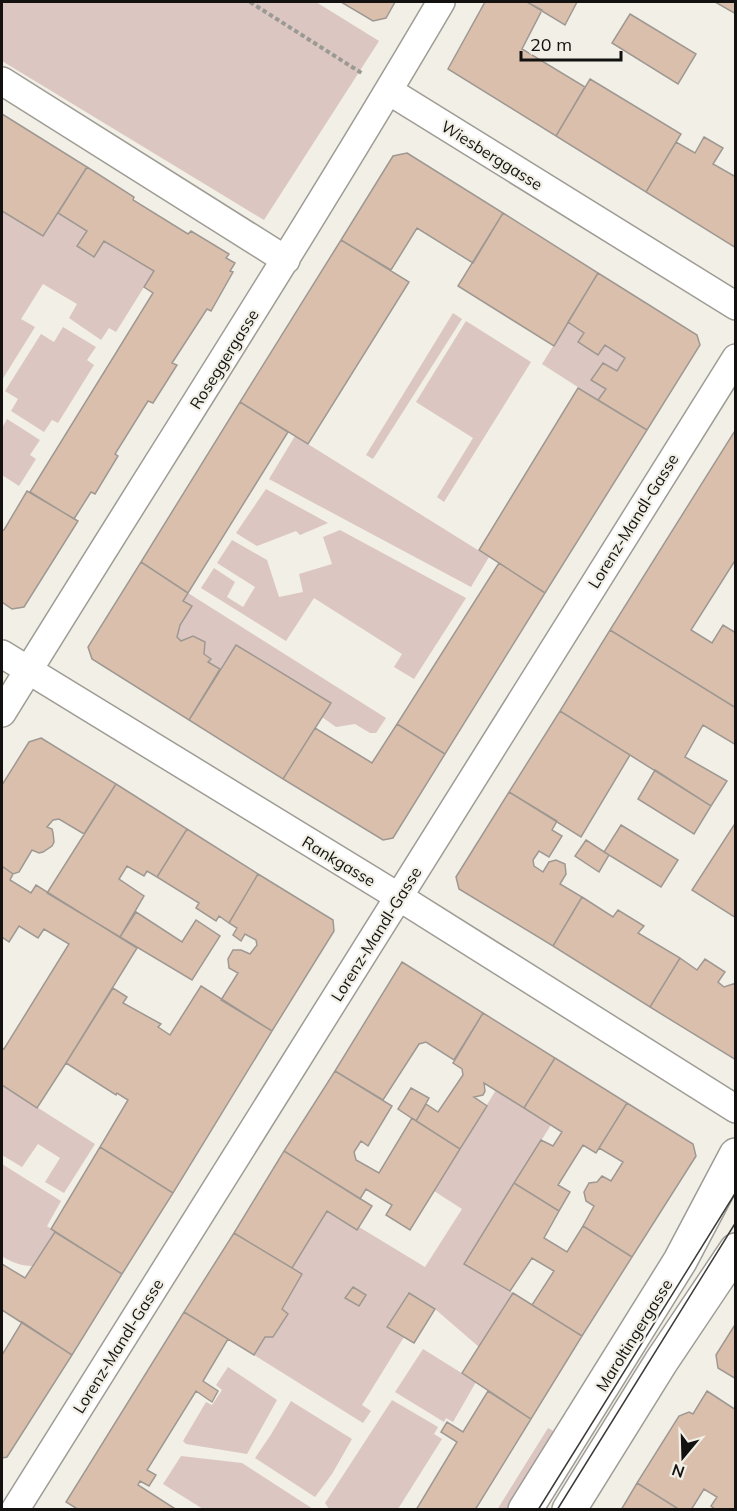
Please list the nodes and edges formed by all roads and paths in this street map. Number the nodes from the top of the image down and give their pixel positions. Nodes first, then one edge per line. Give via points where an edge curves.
1 (250, 2) edge
2 (441, 2) edge
3 (2, 81) edge
4 (389, 91) junction
5 (286, 260) junction
6 (735, 306) edge
7 (735, 358) edge
8 (2, 654) edge
9 (28, 670) junction
10 (2, 713) edge
11 (399, 897) junction
12 (735, 1109) edge
13 (735, 1155) edge
14 (735, 1250) edge
15 (15, 1509) edge
16 (525, 1509) edge
17 (569, 1509) edge

1 - 4 path
2 - 4 street, Roseggergasse
3 - 5 street
4 - 5 street, Roseggergasse
4 - 6 street, Wiesberggasse
5 - 9 street, Roseggergasse
7 - 11 street, Lorenz-Mandl-Gasse
8 - 9 street, Rankgasse
9 - 10 street, Roseggergasse
9 - 11 street, Rankgasse
11 - 12 street, Rankgasse
11 - 15 street, Lorenz-Mandl-Gasse
13 - 16 main road, Maroltingergasse via 680,1261
14 - 17 main road

